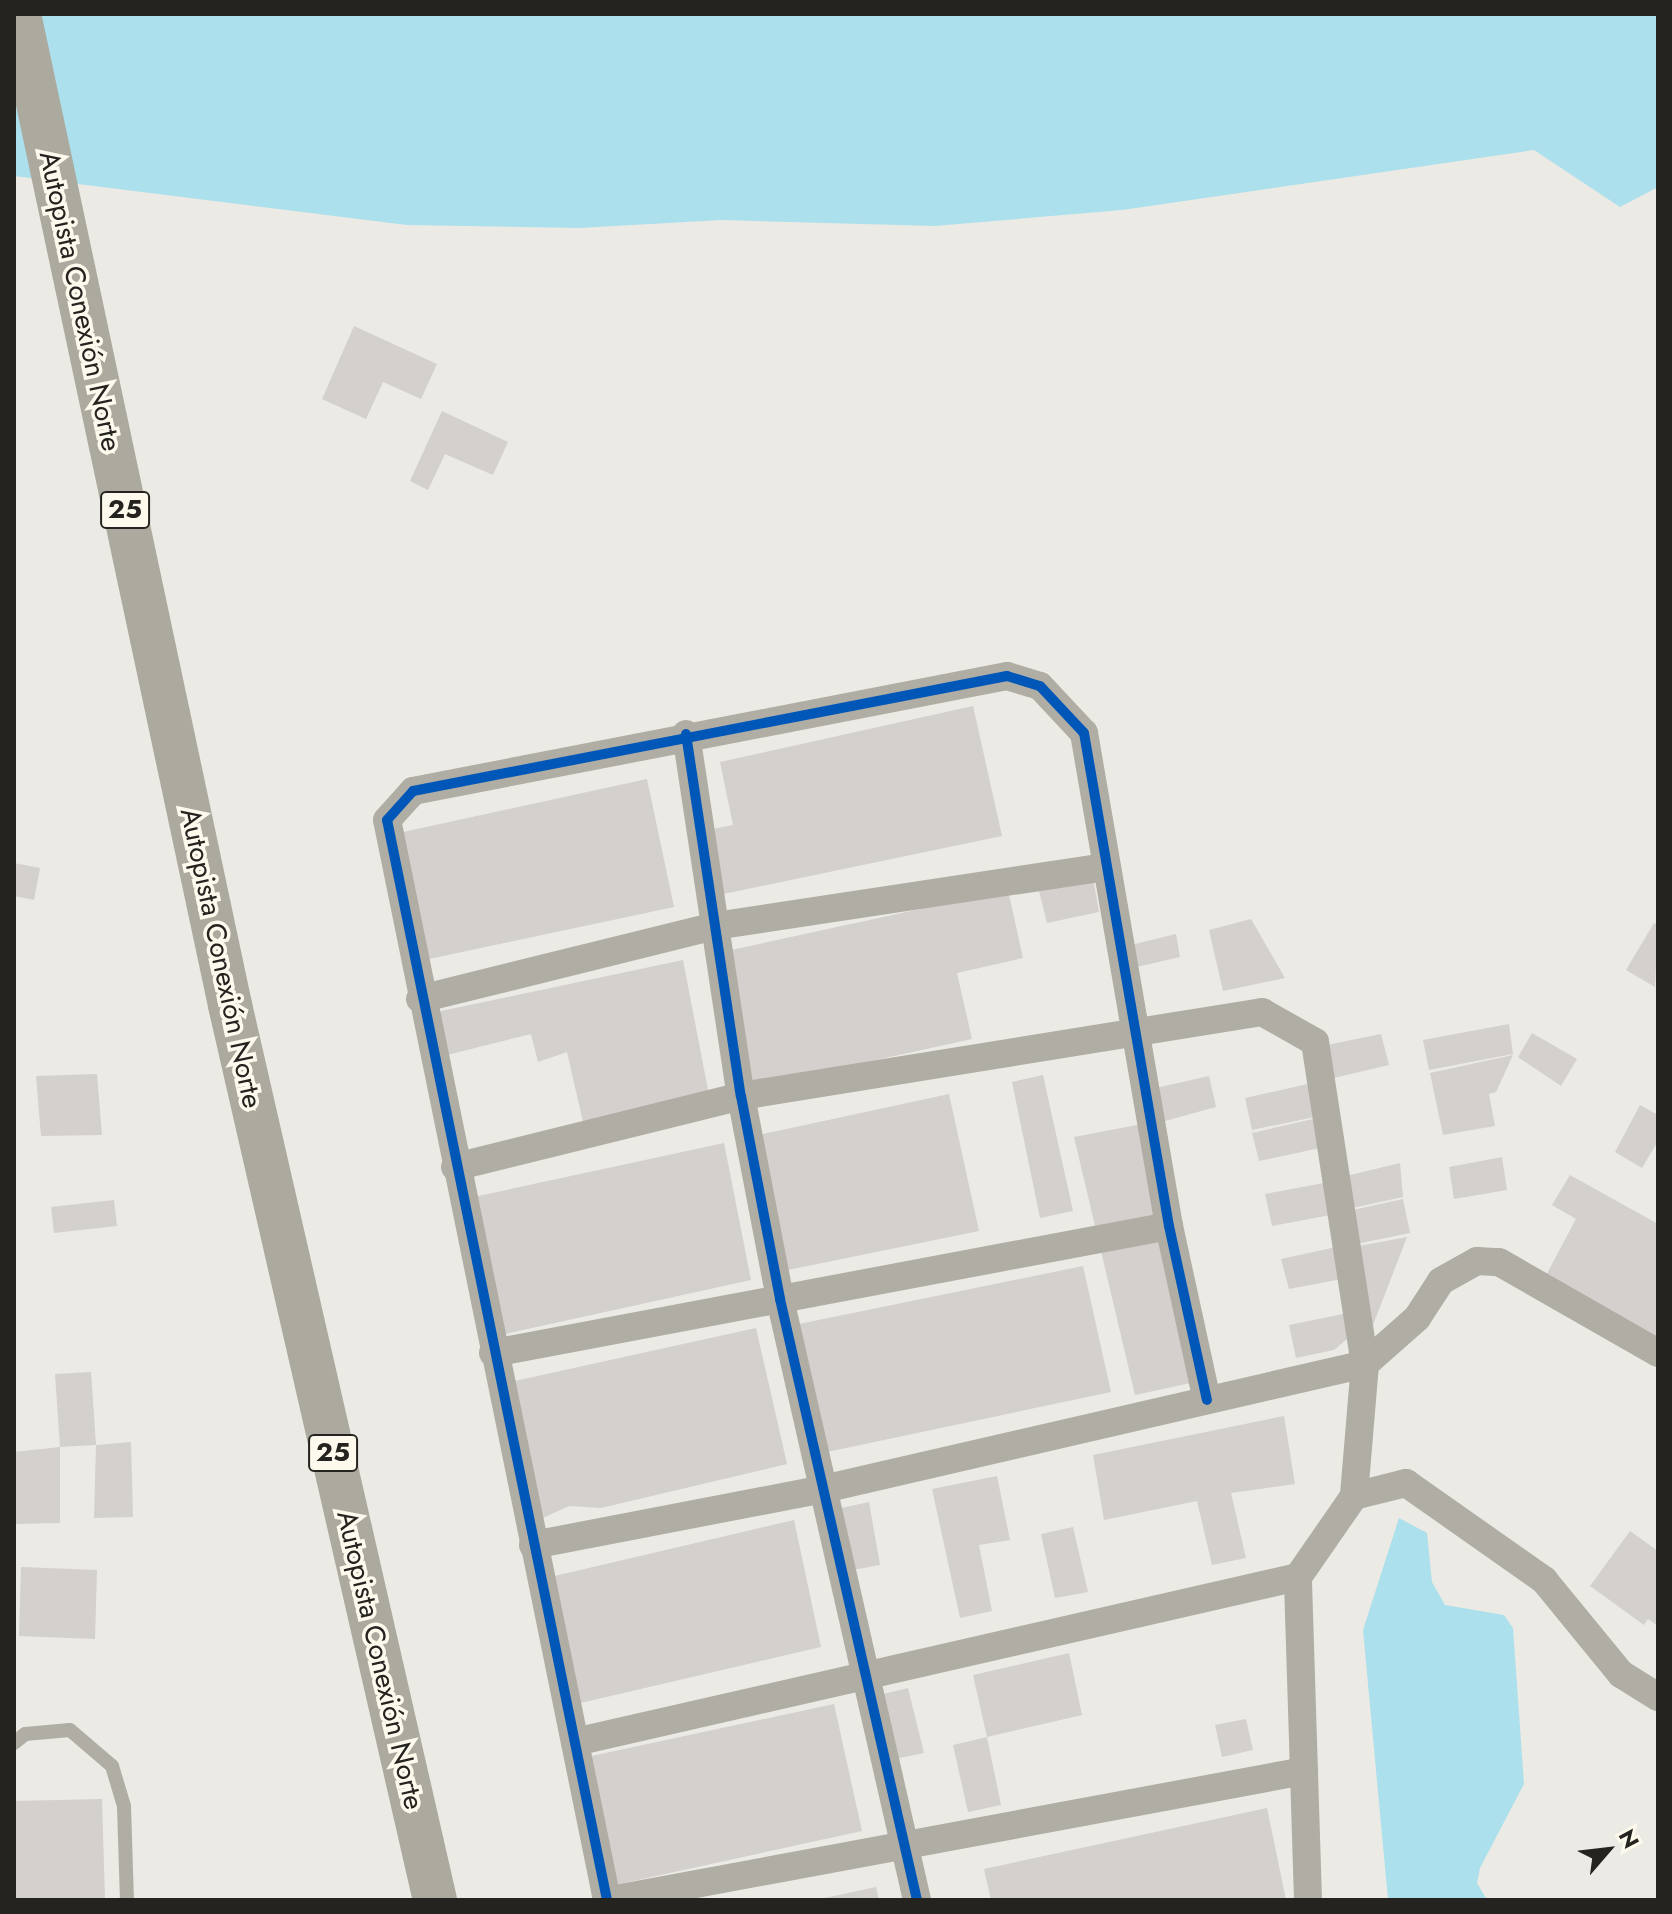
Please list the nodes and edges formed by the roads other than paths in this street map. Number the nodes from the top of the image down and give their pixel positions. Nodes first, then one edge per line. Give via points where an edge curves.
1 (19, 14) edge
2 (686, 734) junction
3 (1107, 867) junction
4 (715, 926) junction
5 (420, 999) junction
6 (1136, 1031) junction
7 (741, 1096) junction
8 (455, 1167) junction
9 (1169, 1226) junction
10 (780, 1299) junction
11 (493, 1353) junction
12 (1658, 1353) edge
13 (1365, 1364) junction
14 (1207, 1400) junction
15 (819, 1490) junction
16 (1354, 1496) junction
17 (533, 1545) junction
18 (1298, 1577) junction
19 (865, 1674) junction
20 (1658, 1697) edge
21 (575, 1742) junction
22 (14, 1743) edge
23 (1304, 1771) junction
24 (906, 1848) junction
25 (127, 1900) edge
26 (435, 1900) edge
27 (609, 1900) edge
28 (917, 1900) edge
29 (1308, 1900) edge

1 - 26 highway, Autopista Conexión Norte / 25 via 230,1005
2 - 3 street via 1007,676 1040,686 1084,733
2 - 4 street
2 - 5 street via 413,791 387,820
3 - 4 street
3 - 6 street
4 - 5 street
4 - 7 street
5 - 8 street
6 - 7 street
6 - 9 street
6 - 13 street via 1262,1012 1315,1042
7 - 8 street
7 - 10 street
8 - 11 street
9 - 10 street
9 - 14 street
10 - 11 street
10 - 15 street
11 - 17 street
12 - 13 street via 1499,1262 1477,1261 1441,1281 1417,1318
13 - 14 street
13 - 16 street
14 - 15 street
15 - 17 street
15 - 19 street
16 - 18 street
16 - 20 street via 1406,1483 1544,1580 1621,1674
17 - 21 street
18 - 19 street
18 - 23 street
19 - 21 street
19 - 24 street
21 - 27 street
22 - 25 lane via 25,1734 70,1730 112,1766 124,1806
23 - 24 street
23 - 29 street
24 - 27 street
24 - 28 street

